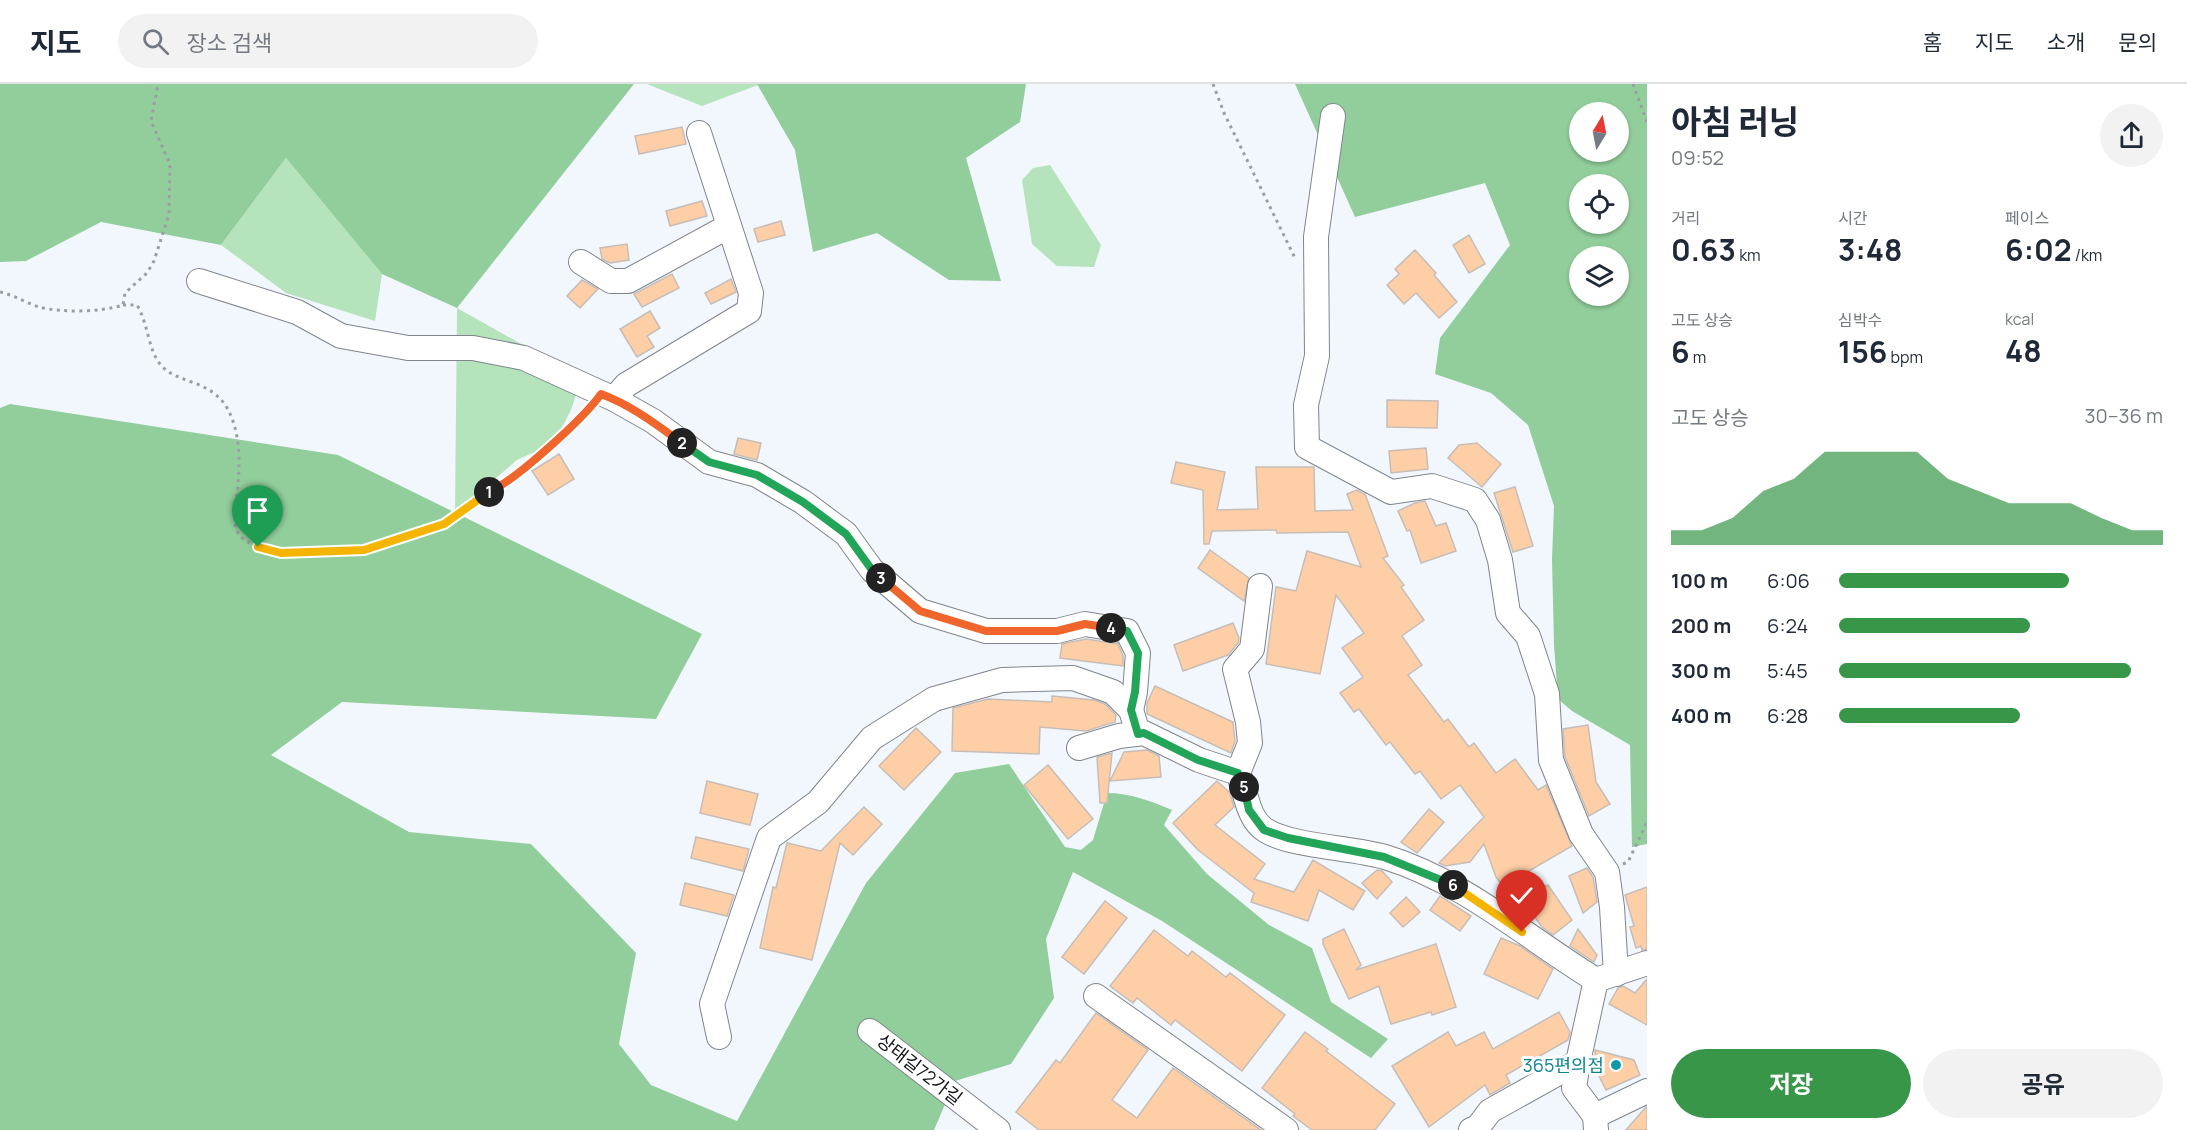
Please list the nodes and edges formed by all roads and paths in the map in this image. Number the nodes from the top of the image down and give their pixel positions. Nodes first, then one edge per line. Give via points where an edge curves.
1 (158, 84) edge
2 (1213, 84) edge
3 (1633, 84) edge
4 (1332, 116) dead end
5 (1647, 122) edge
6 (699, 133) dead end
7 (729, 226) junction
8 (581, 262) dead end
9 (1298, 267) dead end
10 (199, 281) dead end
11 (0, 292) edge
12 (123, 305) junction
13 (608, 396) junction
14 (1260, 586) dead end
15 (1131, 710) junction
16 (1138, 734) junction
17 (1078, 748) dead end
18 (1238, 773) junction
19 (1647, 822) edge
20 (1607, 872) junction
21 (1647, 963) edge
22 (1606, 977) junction
23 (1096, 996) dead end
24 (870, 1030) dead end
25 (719, 1037) dead end
26 (1578, 1062) junction
27 (1647, 1091) edge
28 (1596, 1123) edge
29 (998, 1130) edge
30 (1286, 1130) edge
31 (1471, 1130) edge

1 - 12 path via 151,121 170,164 169,214 154,261 125,293
2 - 9 path
3 - 5 path
4 - 20 street via 1316,237 1317,356 1306,405 1307,447 1391,492 1432,486 1475,500 1488,520 1500,560 1508,613 1528,636 1547,694 1551,760 1581,834
6 - 7 street
7 - 8 street via 628,281 611,281
7 - 13 street via 751,293 750,311
10 - 13 street via 297,312 341,336 408,348 473,348 524,358
11 - 12 path via 55,310
12 - 13 path via 137,305 161,366 209,389 229,411 240,456 236,529 246,540 271,551 364,550 444,524 496,489
13 - 15 street via 709,462 757,475 803,502 846,534 872,570 920,611 986,631 1057,631 1085,624 1127,631 1138,653
14 - 18 street via 1252,649 1235,669 1251,743
15 - 16 street
15 - 25 street via 1113,692 1072,678 1002,680 934,699 872,738 818,802 769,838 712,1004
16 - 17 street
16 - 18 street via 1144,733 1198,760
18 - 22 street via 1249,810 1264,830 1384,857 1451,884
19 - 20 path via 1628,861
20 - 22 street
21 - 22 street
22 - 26 street
23 - 30 street
24 - 29 street, 상태길72가길
26 - 28 street via 1574,1088
26 - 31 street via 1490,1111
27 - 28 street

